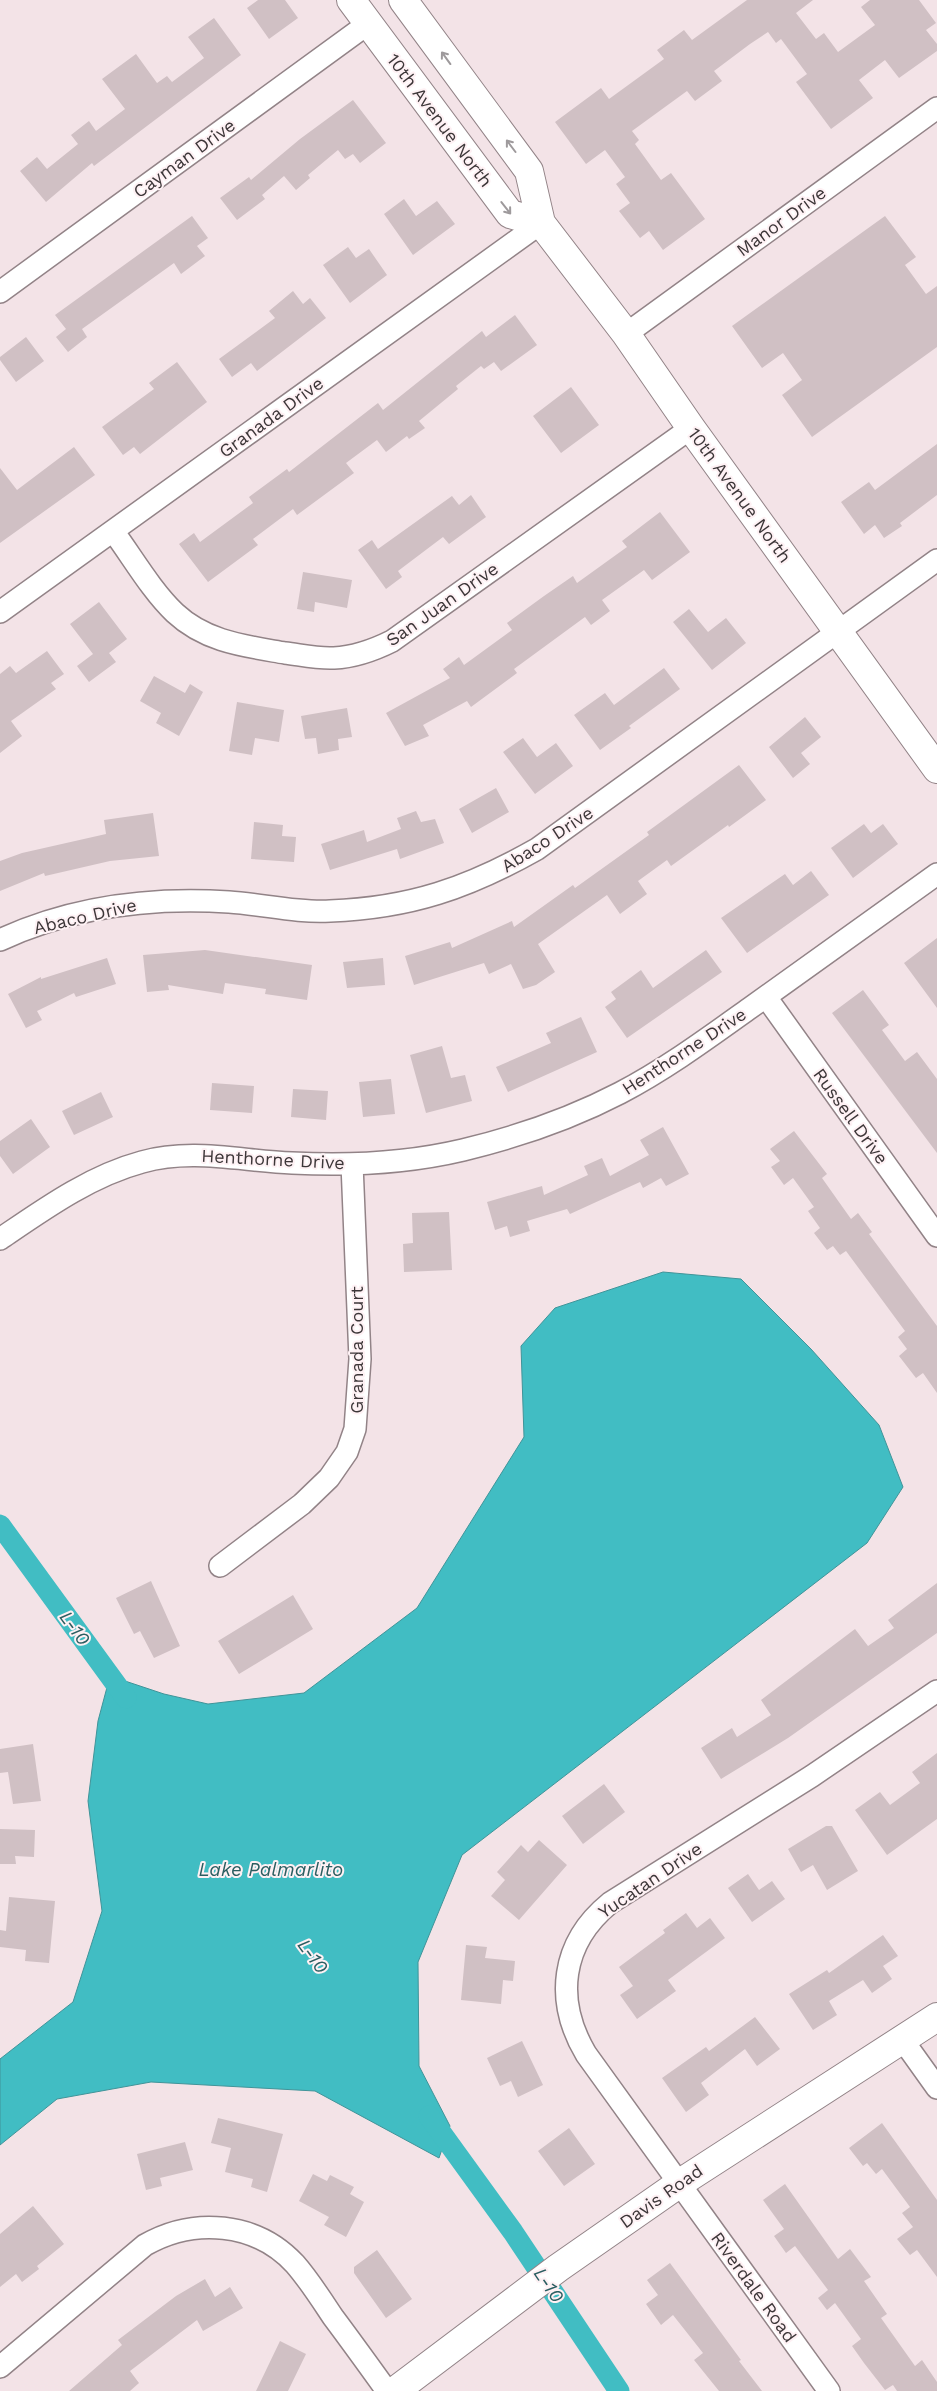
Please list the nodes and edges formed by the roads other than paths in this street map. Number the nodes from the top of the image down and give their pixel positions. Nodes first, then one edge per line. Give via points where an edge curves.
1 (352, 0) edge
2 (403, 0) edge
3 (369, 23) junction
4 (937, 108) edge
5 (541, 223) junction
6 (0, 292) edge
7 (626, 334) junction
8 (690, 428) junction
9 (113, 531) junction
10 (937, 560) edge
11 (0, 612) edge
12 (839, 632) junction
13 (937, 769) edge
14 (937, 874) edge
15 (0, 940) edge
16 (766, 997) junction
17 (352, 1164) junction
18 (937, 1236) edge
19 (0, 1238) edge
20 (220, 1566) dead end
21 (937, 1691) edge
22 (937, 2016) edge
23 (902, 2039) junction
24 (937, 2088) edge
25 (680, 2183) junction
26 (0, 2367) edge
27 (387, 2391) edge
28 (396, 2391) edge
29 (829, 2391) edge

1 - 3 street, 10th Avenue North
5 -> 2 street, 10th Avenue North via 529,171
3 -> 5 street, 10th Avenue North via 510,214
3 - 6 street, Cayman Drive
4 - 7 street, Manor Drive
5 - 7 street, 10th Avenue North
5 - 9 street, Granada Drive
7 - 8 street, 10th Avenue North
8 - 9 street, San Juan Drive via 392,641 349,656 318,658 230,643 201,632 165,603
8 - 12 street, 10th Avenue North
9 - 11 street, Granada Drive
10 - 12 street, Abaco Drive
12 - 13 street, 10th Avenue North
12 - 15 street, Abaco Drive via 537,849 496,872 452,890 406,903 328,911 230,902 143,902 57,919
14 - 16 street, Henthorne Drive
16 - 17 street, Henthorne Drive via 672,1063 619,1094 564,1119 460,1150
16 - 18 street, Russell Drive
17 - 19 street, Henthorne Drive via 291,1163 206,1155 144,1161 85,1185
17 - 20 street, Granada Court via 360,1359 355,1429 347,1452 329,1478 302,1504
21 - 25 street, Yucatan Drive via 819,1771 610,1903 590,1922 576,1946 566,1986 573,2028 586,2054
22 - 23 street, Davis Road
23 - 24 street
23 - 25 street, Davis Road
25 - 28 street, Davis Road via 558,2268
25 - 29 street, Riverdale Road
26 - 27 street via 145,2245 178,2230 214,2226 259,2238 294,2264

